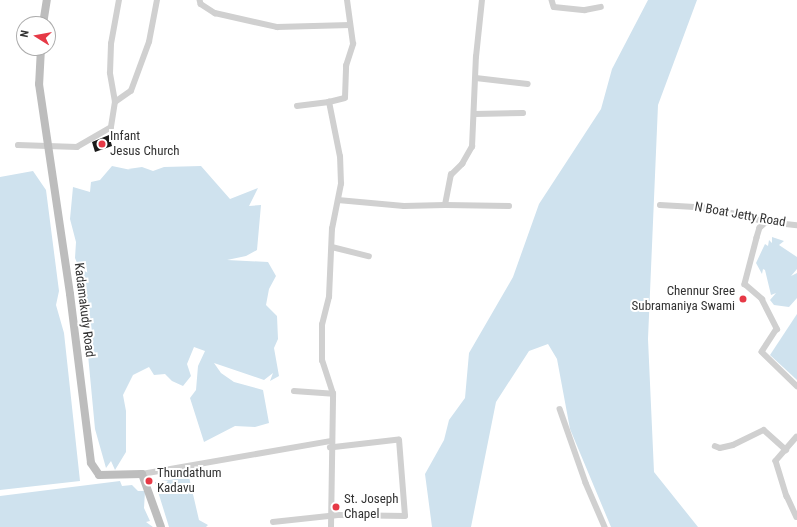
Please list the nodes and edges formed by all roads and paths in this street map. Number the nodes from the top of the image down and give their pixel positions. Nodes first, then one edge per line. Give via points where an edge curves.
1 (47, 0) edge
2 (119, 0) edge
3 (157, 0) edge
4 (200, 0) edge
5 (347, 0) edge
6 (482, 0) edge
7 (552, 0) edge
8 (601, 7) dead end
9 (44, 16) edge
10 (350, 25) junction
11 (41, 56) edge
12 (476, 78) junction
13 (528, 84) dead end
14 (115, 102) junction
15 (329, 102) junction
16 (297, 106) dead end
17 (523, 113) dead end
18 (475, 114) junction
19 (48, 144) junction
20 (18, 145) dead end
21 (338, 200) junction
22 (445, 205) junction
23 (660, 205) dead end
24 (509, 206) dead end
25 (767, 222) junction
26 (797, 226) edge
27 (332, 247) junction
28 (369, 256) dead end
29 (797, 386) edge
30 (294, 391) dead end
31 (333, 394) junction
32 (560, 409) dead end
33 (797, 437) edge
34 (330, 441) junction
35 (715, 446) dead end
36 (330, 448) junction
37 (786, 450) junction
38 (142, 474) junction
39 (331, 516) junction
40 (797, 516) edge
41 (274, 522) dead end
42 (161, 527) edge
43 (331, 527) edge
44 (605, 527) edge

1 - 9 street
2 - 14 street via 111,44 110,73
3 - 14 street via 149,42 131,91
4 - 10 street via 201,4 215,13 277,27
5 - 10 street
6 - 12 street
7 - 8 street via 554,7 585,10
10 - 15 street via 353,44 346,66 345,98
11 - 19 street, Kadamakudy Road via 39,84
12 - 13 street
12 - 18 street
14 - 19 street via 111,127 77,146 63,148
15 - 16 street
15 - 21 street via 340,157 341,184
17 - 18 street
18 - 22 street via 472,147 462,164 451,175
19 - 20 street
19 - 38 street, Kadamakudy Road via 91,463 100,475
21 - 22 street via 404,206
21 - 27 street via 332,229
22 - 24 street
23 - 25 street, N Boat Jetty Road via 712,208
25 - 26 street, N Boat Jetty Road
25 - 29 street via 760,228 745,284 762,300 777,329 762,352
27 - 28 street
27 - 31 street via 329,297 322,325 322,361
30 - 31 street
31 - 34 street
32 - 44 street
33 - 37 street
34 - 36 street
34 - 38 street
35 - 37 street via 720,448 733,445 764,430
36 - 39 street
36 - 39 street via 399,440 405,516
37 - 40 street via 776,461 777,467
38 - 42 street
39 - 41 street
39 - 43 street

